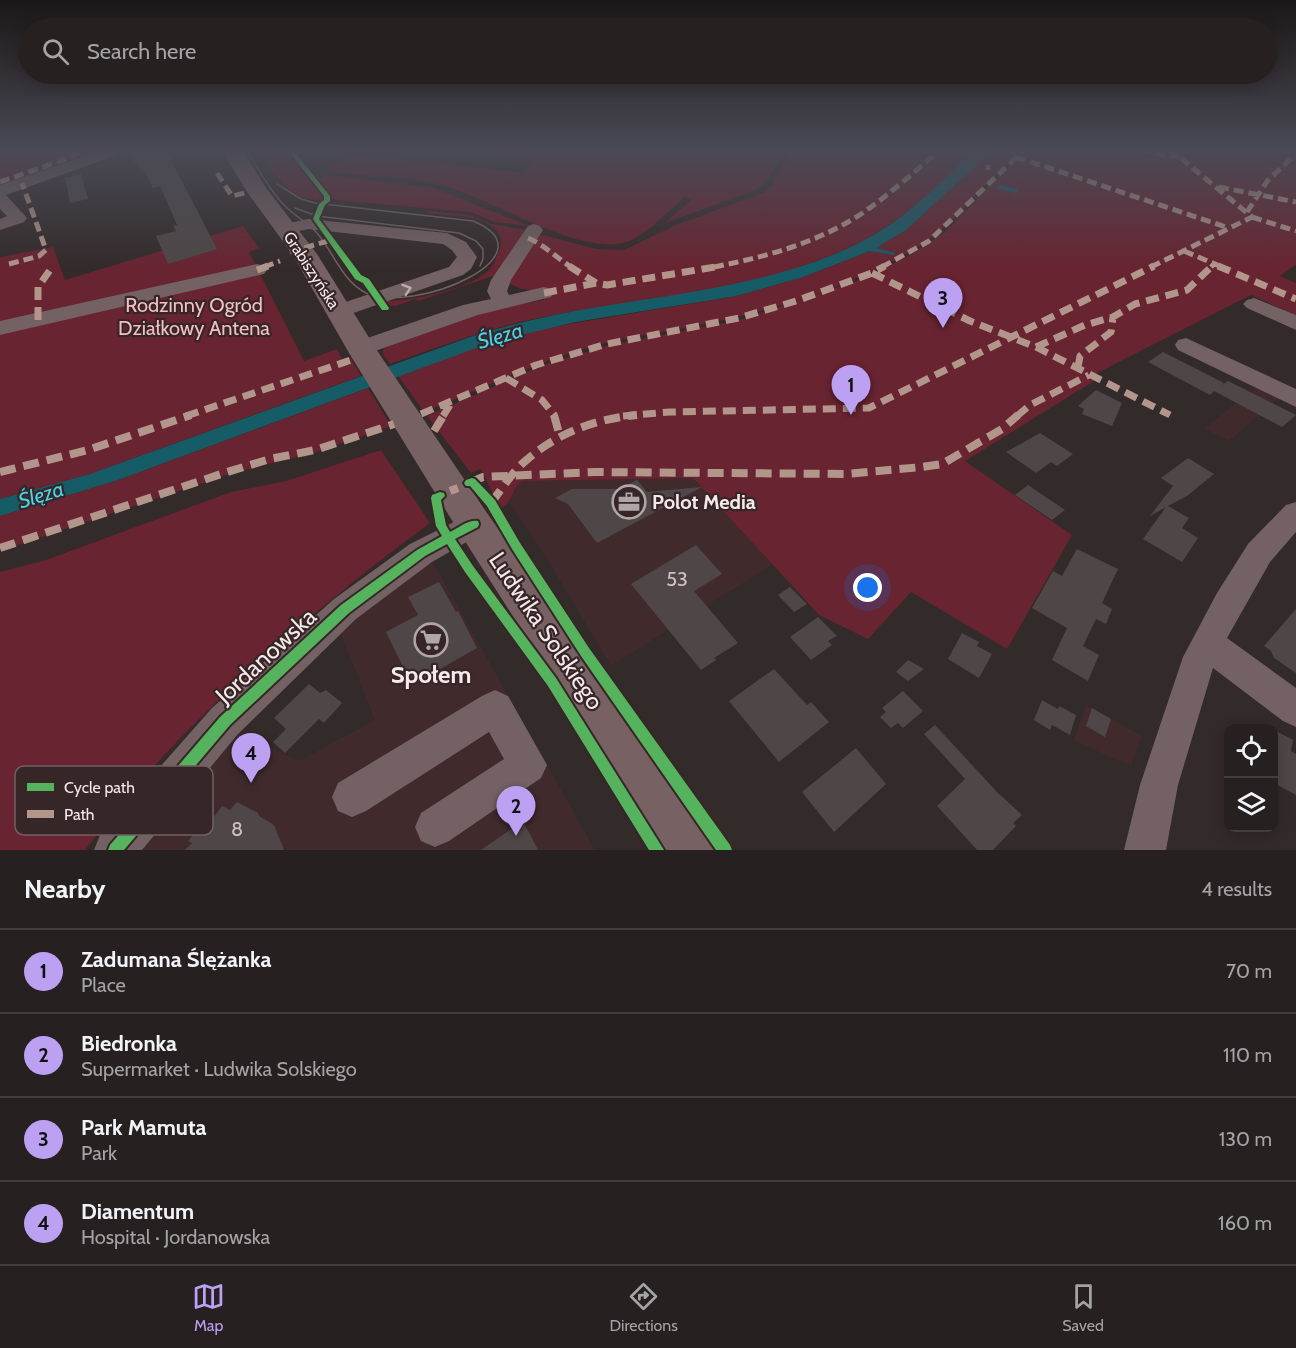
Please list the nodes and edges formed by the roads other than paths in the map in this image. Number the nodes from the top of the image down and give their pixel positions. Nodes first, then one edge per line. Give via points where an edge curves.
1 (256, 190) edge
2 (0, 198) edge
3 (0, 225) edge
4 (286, 229) junction
5 (534, 230) dead end
6 (257, 270) dead end
7 (544, 293) dead end
8 (502, 301) junction
9 (1254, 304) dead end
10 (339, 312) junction
11 (1296, 323) edge
12 (0, 328) edge
13 (1186, 345) dead end
14 (365, 355) junction
15 (1296, 399) edge
16 (401, 411) joint
17 (1296, 513) edge
18 (474, 524) junction
19 (1208, 644) junction
20 (1296, 709) edge
21 (187, 766) edge
22 (352, 797) dead end
23 (435, 827) dead end
24 (128, 835) edge
25 (115, 850) edge
26 (693, 850) edge
27 (1144, 850) edge

1 - 4 main road, Grabiszyńska
2 - 3 street via 18,218
4 - 10 main road, Grabiszyńska
10 -> 4 street via 456,271 467,257 464,251 349,236 343,228 308,225
5 - 8 street via 501,280 497,291
6 - 12 street
7 - 8 street
8 - 14 street
9 - 11 street
10 - 14 main road, Grabiszyńska
13 - 15 street
14 - 16 main road, Grabiszyńska
16 - 18 main road, Ludwika Solskiego
17 - 19 street via 1259,553
18 - 21 street, Jordanowska via 421,554 345,609 225,721
18 - 26 main road, Ludwika Solskiego
19 - 20 street
19 - 27 street via 1195,668 1176,726
22 - 23 street via 495,708 528,765
24 - 25 street, Jordanowska

